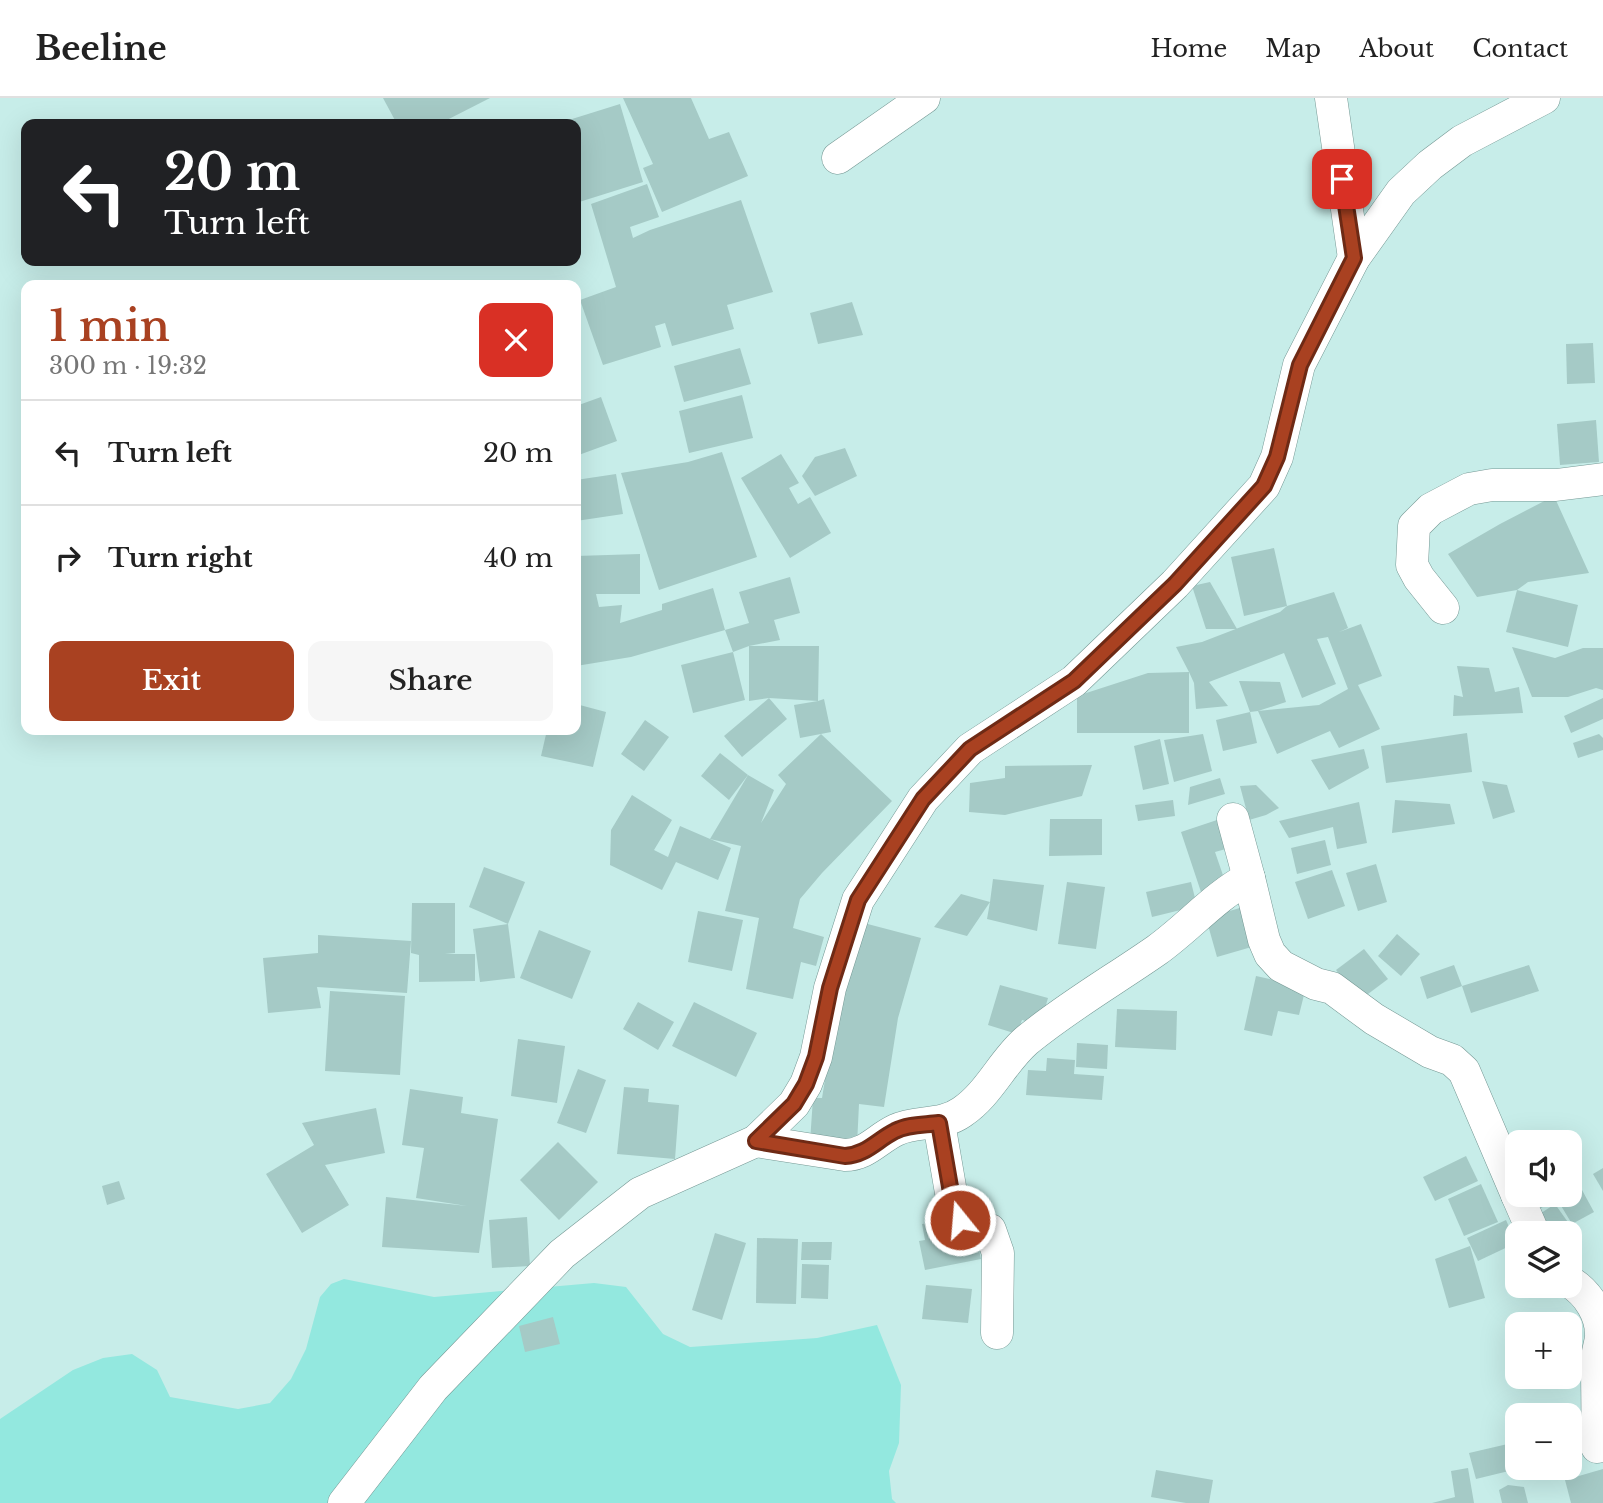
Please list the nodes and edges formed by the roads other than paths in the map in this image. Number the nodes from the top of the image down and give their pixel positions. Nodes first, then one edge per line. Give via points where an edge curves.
1 (924, 98) edge
2 (1331, 98) edge
3 (1544, 98) edge
4 (838, 158) dead end
5 (1354, 258) junction
6 (1603, 479) edge
7 (1443, 608) dead end
8 (1233, 819) dead end
9 (1250, 878) junction
10 (939, 1123) junction
11 (756, 1141) junction
12 (1505, 1167) edge
13 (1582, 1293) edge
14 (997, 1333) dead end
15 (1597, 1447) dead end
16 (344, 1503) edge

1 - 4 street
2 - 5 street
3 - 5 street via 1462,141 1430,165 1401,192
5 - 11 street via 1300,365 1277,457 1264,486 1175,584 1074,681 970,749 923,799 888,850 858,900 806,1084 794,1104
6 - 7 street via 1469,489 1431,509 1414,526 1412,565
8 - 9 street
9 - 10 street via 1031,1038 981,1095 961,1113
9 - 12 street via 1270,954 1281,966 1332,988 1374,1019 1452,1060 1464,1071
10 - 11 street via 897,1130 856,1155
10 - 14 street via 957,1215 990,1230 996,1244
11 - 16 street via 639,1193 562,1254 433,1388
13 - 15 street via 1597,1315 1601,1335 1596,1362

